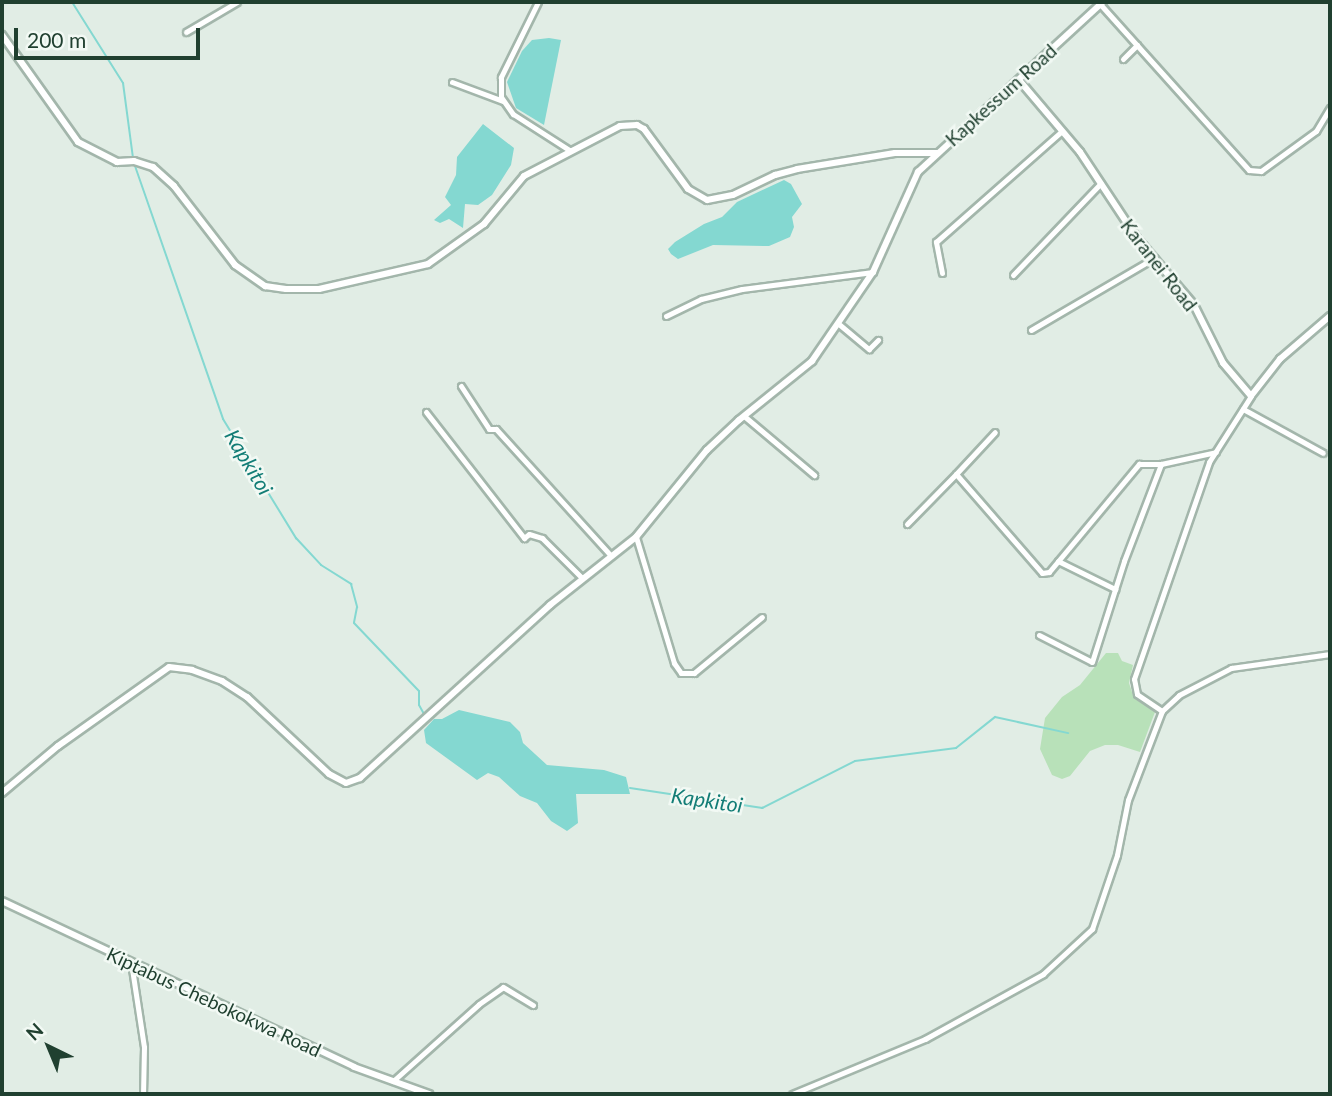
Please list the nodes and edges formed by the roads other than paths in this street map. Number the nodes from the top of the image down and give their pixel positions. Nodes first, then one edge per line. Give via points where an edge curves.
1 (237, 2) edge
2 (538, 2) edge
3 (1102, 3) edge
4 (186, 32) dead end
5 (2, 35) edge
6 (1137, 45) junction
7 (1124, 59) dead end
8 (1019, 80) junction
9 (452, 82) dead end
10 (503, 101) junction
11 (1330, 108) edge
12 (1062, 131) junction
13 (569, 150) junction
14 (937, 153) junction
15 (1101, 183) junction
16 (1154, 258) junction
17 (873, 272) junction
18 (942, 273) dead end
19 (1013, 275) dead end
20 (666, 316) dead end
21 (1330, 316) edge
22 (840, 324) junction
23 (1031, 330) dead end
24 (878, 340) dead end
25 (869, 349) junction
26 (862, 358) dead end
27 (461, 386) dead end
28 (1251, 396) junction
29 (1242, 409) junction
30 (426, 412) dead end
31 (744, 416) junction
32 (995, 432) dead end
33 (1216, 452) junction
34 (1323, 453) dead end
35 (1161, 464) junction
36 (956, 474) junction
37 (814, 475) dead end
38 (907, 524) dead end
39 (636, 537) junction
40 (611, 556) junction
41 (1058, 561) junction
42 (582, 578) junction
43 (1115, 589) junction
44 (762, 617) dead end
45 (1039, 635) dead end
46 (1330, 653) edge
47 (1162, 711) junction
48 (2, 793) edge
49 (2, 901) edge
50 (131, 962) junction
51 (533, 1005) dead end
52 (393, 1081) junction
53 (143, 1094) edge
54 (429, 1094) edge
55 (792, 1094) edge

1 - 4 street
2 - 10 street via 501,77
3 - 6 street
3 - 8 street, Kapkessum Road
5 - 13 street, Kapkessum Road via 78,142 117,162 153,167 174,186 236,265 265,286 319,289 428,264 484,224 524,176
6 - 7 street
6 - 11 street via 1249,170 1261,171 1316,131
8 - 12 street, Karanei Road
8 - 14 street, Kapkessum Road
9 - 10 street
10 - 13 street via 513,114
12 - 15 street, Karanei Road
12 - 18 street via 936,242
13 - 14 street, Kapkessum Road via 620,126 637,125 694,194 716,200 797,169 895,153
14 - 17 street via 911,184
15 - 16 street, Karanei Road
15 - 19 street
16 - 23 street
16 - 28 street, Karanei Road via 1194,305 1223,362
17 - 20 street via 742,289 701,299
17 - 22 street
21 - 28 street via 1280,359
22 - 25 street
22 - 31 street via 812,361
24 - 25 street
25 - 26 street
27 - 40 street via 489,429 496,429
28 - 29 street
29 - 33 street
29 - 34 street
30 - 42 street via 524,538 529,534 542,538
31 - 37 street
31 - 39 street via 695,464
32 - 36 street
33 - 35 street
33 - 47 street via 1135,679 1137,694
35 - 41 street via 1139,464
35 - 43 street
36 - 38 street
36 - 41 street via 1042,573
39 - 40 street
39 - 44 street via 674,663 681,673 694,673
40 - 42 street
41 - 43 street
42 - 48 street via 351,783 329,774 247,697 222,681 169,667 58,746
43 - 45 street via 1092,662
46 - 47 street via 1231,668 1179,695
47 - 55 street via 1128,800 1118,855 1092,929 1043,974 925,1040
49 - 50 street, Kiptabus Chebokokwa Road
50 - 52 street, Kiptabus Chebokokwa Road via 354,1068
50 - 53 street via 144,1047
51 - 52 street via 503,987
52 - 54 street, Kiptabus Chebokokwa Road

